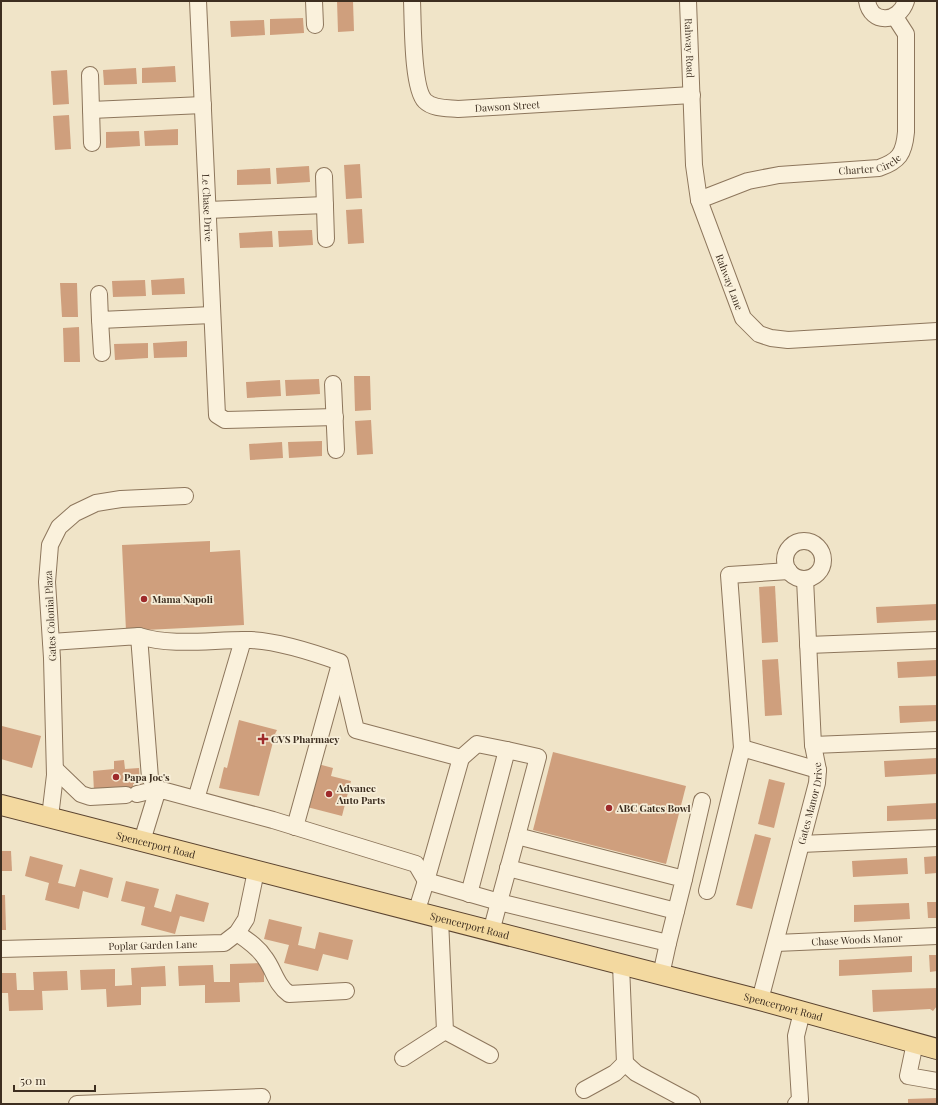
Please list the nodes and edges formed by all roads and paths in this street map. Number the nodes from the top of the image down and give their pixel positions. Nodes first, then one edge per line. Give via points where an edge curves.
1 (198, 1) edge
2 (314, 1) edge
3 (412, 1) edge
4 (688, 1) edge
5 (867, 1) edge
6 (906, 1) edge
7 (895, 17) junction
8 (315, 25) dead end
9 (90, 75) dead end
10 (692, 95) junction
11 (203, 104) junction
12 (91, 110) junction
13 (92, 143) dead end
14 (324, 176) dead end
15 (699, 200) junction
16 (325, 205) junction
17 (208, 210) junction
18 (326, 239) dead end
19 (99, 294) dead end
20 (212, 315) junction
21 (100, 320) junction
22 (937, 331) edge
23 (102, 353) dead end
24 (333, 384) dead end
25 (334, 417) junction
26 (336, 450) dead end
27 (185, 496) dead end
28 (789, 571) junction
29 (805, 579) junction
30 (139, 636) junction
31 (243, 640) junction
32 (937, 640) edge
33 (51, 642) junction
34 (808, 645) junction
35 (340, 662) junction
36 (937, 740) edge
37 (813, 745) junction
38 (742, 748) junction
39 (507, 750) junction
40 (461, 758) junction
41 (55, 769) junction
42 (818, 770) junction
43 (158, 789) junction
44 (196, 799) junction
45 (702, 801) dead end
46 (1, 805) edge
47 (50, 817) junction
48 (295, 827) junction
49 (517, 836) junction
50 (937, 838) edge
51 (142, 841) junction
52 (801, 844) junction
53 (508, 868) junction
54 (256, 871) junction
55 (684, 879) junction
56 (426, 881) junction
57 (707, 891) dead end
58 (469, 894) junction
59 (499, 902) junction
60 (676, 911) junction
61 (416, 913) junction
62 (440, 919) junction
63 (491, 932) junction
64 (237, 933) junction
65 (937, 936) edge
66 (668, 943) junction
67 (776, 943) junction
68 (1, 949) edge
69 (621, 965) junction
70 (661, 975) junction
71 (346, 991) dead end
72 (760, 1000) junction
73 (802, 1012) junction
74 (445, 1031) junction
75 (915, 1043) junction
76 (937, 1049) edge
77 (490, 1055) dead end
78 (403, 1058) dead end
79 (625, 1063) junction
80 (937, 1081) edge
81 (584, 1090) dead end
82 (262, 1097) dead end
83 (238, 1101) edge
84 (692, 1103) dead end
85 (800, 1103) edge
86 (77, 1104) edge

1 - 11 street, Le Chase Drive
2 - 8 street
3 - 10 street, Dawson Street via 417,83 425,101 438,108 458,109
4 - 10 street, Rahway Road
5 - 7 street via 871,12 877,16
6 - 7 street
7 - 15 street, Charter Circle via 906,34 906,132 905,145 899,157 879,168 779,175 748,181
9 - 12 street
10 - 15 street, Rahway Lane via 694,165
11 - 12 street
11 - 17 street, Le Chase Drive
12 - 13 street
14 - 16 street
15 - 22 street, Rahway Lane via 743,318 760,334 788,340
16 - 17 street
16 - 18 street
17 - 20 street, Le Chase Drive
19 - 21 street
20 - 21 street
20 - 25 street, Le Chase Drive via 217,416 225,420
21 - 23 street
24 - 25 street
25 - 26 street
27 - 33 street, Gates Colonial Plaza via 121,499 96,503 75,513 59,527 50,545 48,559
28 - 29 street
28 - 29 street via 785,558 790,547 801,541 813,543 821,552 822,564 816,574
28 - 38 street via 729,575
29 - 34 street, Gates Manor Drive
30 - 31 street via 157,641
30 - 33 street
30 - 43 street via 150,778
31 - 35 street via 308,651
31 - 44 street
32 - 34 street
33 - 41 street, Gates Colonial Plaza
34 - 37 street, Gates Manor Drive
35 - 40 street via 356,730
35 - 48 street
36 - 37 street
37 - 42 street, Gates Manor Drive
38 - 42 street
38 - 57 street
39 - 40 street via 476,744
39 - 49 street via 538,757
39 - 58 street
40 - 56 street
41 - 43 street via 81,794 90,797 131,795
41 - 47 street, Gates Colonial Plaza
42 - 52 street, Gates Manor Drive
43 - 44 street
43 - 51 street
44 - 48 street
45 - 55 street
46 - 47 main road, Spencerport Road
47 - 51 main road, Spencerport Road
48 - 56 street via 416,864
49 - 53 street
49 - 55 street
50 - 52 street
51 - 54 main road, Spencerport Road
52 - 67 street, Gates Manor Drive
53 - 59 street
53 - 60 street
54 - 61 main road, Spencerport Road
54 - 64 street, Poplar Garden Lane via 246,919
55 - 60 street
56 - 58 street
56 - 61 street
58 - 59 street
59 - 63 street
59 - 66 street
60 - 66 street
61 - 62 main road, Spencerport Road
62 - 63 main road, Spencerport Road
62 - 74 street
63 - 69 main road, Spencerport Road
64 - 68 street, Poplar Garden Lane via 224,943
64 - 71 street via 254,945 266,958 282,989 289,994
65 - 67 street, Chase Woods Manor
66 - 70 street
67 - 72 street, Gates Manor Drive
69 - 70 main road, Spencerport Road
69 - 79 street
70 - 72 main road, Spencerport Road
72 - 73 main road, Spencerport Road
73 - 75 main road, Spencerport Road
73 - 85 street via 796,1036
74 - 77 street
74 - 78 street
75 - 76 main road, Spencerport Road
75 - 80 street via 908,1076
79 - 81 street via 615,1073
79 - 84 street via 636,1072
82 - 83 street
83 - 86 street

